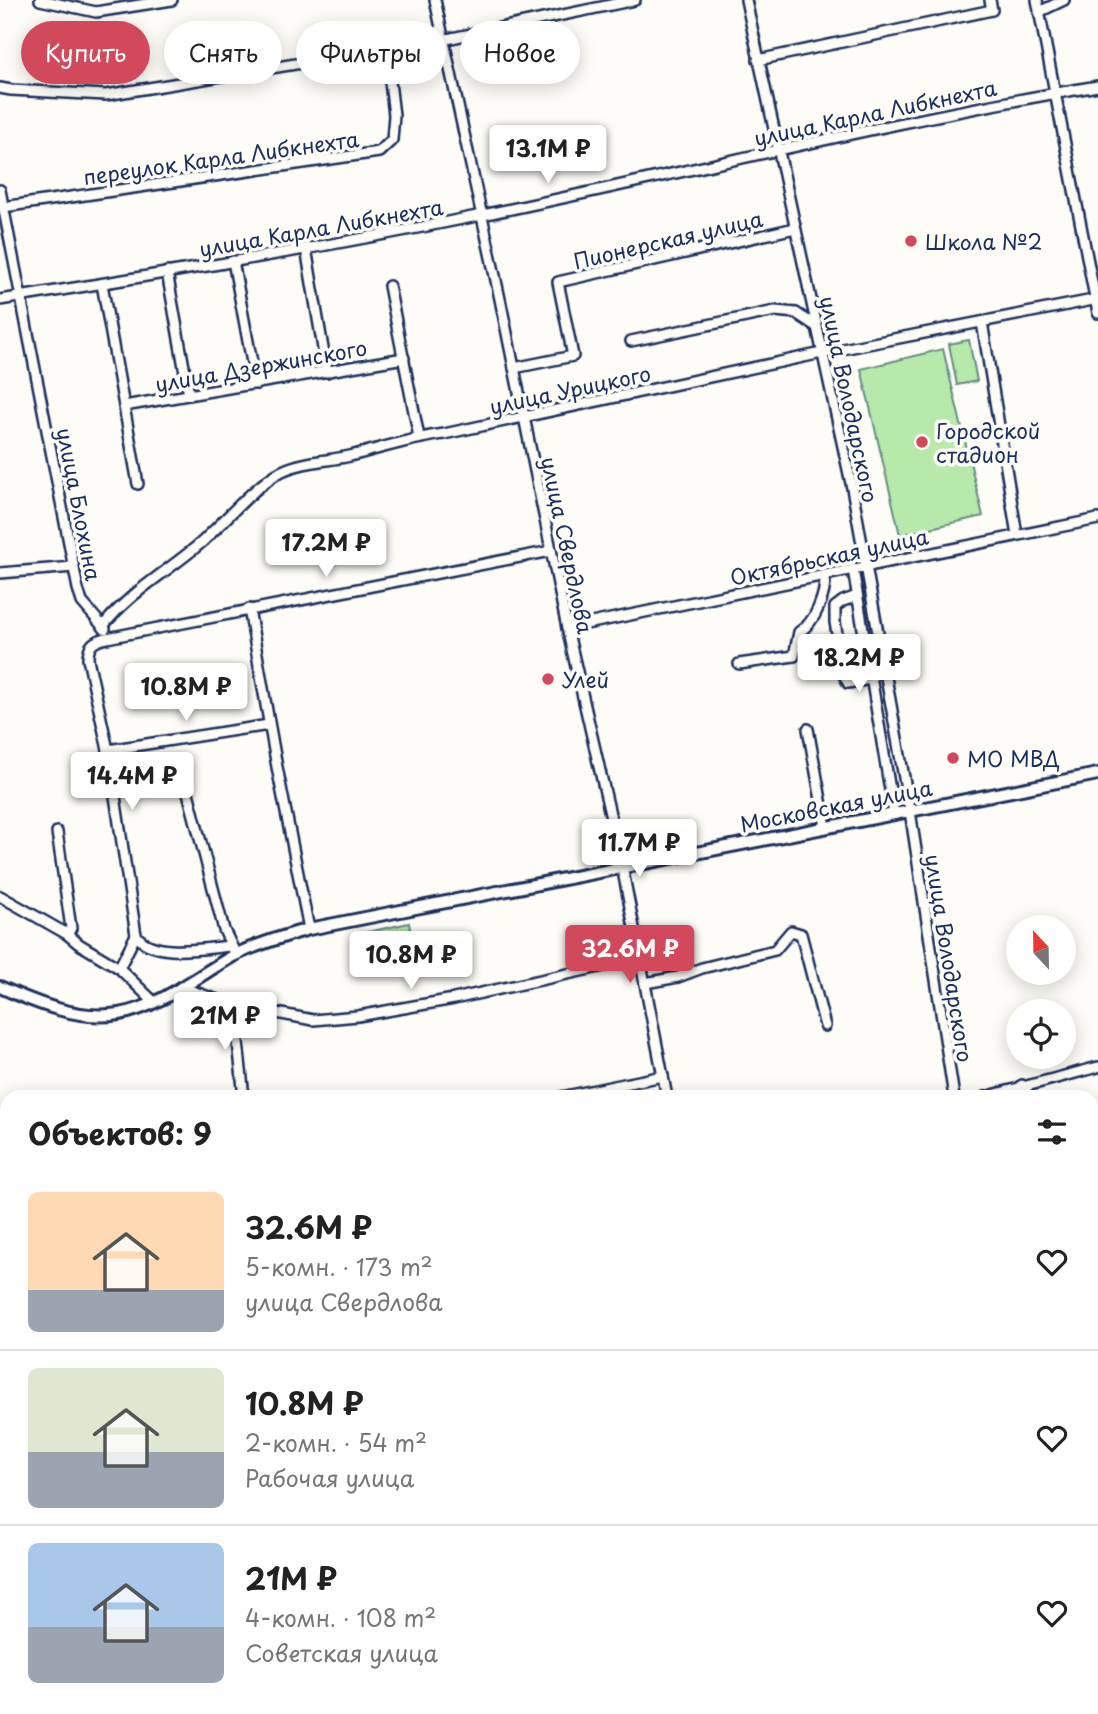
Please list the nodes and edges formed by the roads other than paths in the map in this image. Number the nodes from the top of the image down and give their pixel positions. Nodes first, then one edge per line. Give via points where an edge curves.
1 (40, 0) edge
2 (172, 0) edge
3 (435, 0) edge
4 (635, 0) edge
5 (746, 0) edge
6 (990, 0) edge
7 (1037, 0) edge
8 (1064, 0) edge
9 (157, 1) edge
10 (1039, 12) junction
11 (439, 21) edge
12 (446, 39) edge
13 (446, 58) edge
14 (758, 60) junction
15 (296, 64) edge
16 (390, 84) edge
17 (1098, 86) edge
18 (0, 88) edge
19 (1056, 93) junction
20 (777, 149) junction
21 (0, 190) edge
22 (4, 206) junction
23 (481, 215) junction
24 (794, 228) junction
25 (306, 248) junction
26 (233, 261) junction
27 (167, 272) junction
28 (102, 284) junction
29 (390, 286) dead end
30 (21, 296) junction
31 (1097, 299) edge
32 (0, 300) edge
33 (1098, 313) edge
34 (982, 322) junction
35 (817, 327) junction
36 (631, 341) dead end
37 (822, 353) junction
38 (404, 358) junction
39 (514, 368) junction
40 (327, 372) junction
41 (256, 384) junction
42 (189, 396) junction
43 (124, 406) junction
44 (523, 416) junction
45 (418, 437) junction
46 (138, 484) dead end
47 (1098, 519) edge
48 (1017, 535) junction
49 (551, 551) junction
50 (866, 566) junction
51 (74, 567) junction
52 (853, 569) junction
53 (0, 573) edge
54 (825, 575) junction
55 (857, 596) junction
56 (249, 609) junction
57 (104, 625) junction
58 (567, 628) junction
59 (107, 638) junction
60 (739, 664) dead end
61 (871, 679) junction
62 (269, 725) junction
63 (808, 729) dead end
64 (108, 750) junction
65 (1098, 774) edge
66 (186, 785) dead end
67 (910, 811) junction
68 (894, 814) junction
69 (826, 827) junction
70 (57, 832) dead end
71 (622, 866) junction
72 (0, 897) edge
73 (309, 929) junction
74 (67, 934) junction
75 (136, 935) junction
76 (233, 951) junction
77 (640, 958) junction
78 (119, 968) junction
79 (645, 983) junction
80 (0, 987) edge
81 (181, 987) junction
82 (154, 1002) junction
83 (234, 1005) junction
84 (825, 1026) dead end
85 (1098, 1067) edge
86 (663, 1076) junction
87 (1022, 1086) junction
88 (243, 1090) edge
89 (595, 1090) edge
90 (666, 1090) edge
91 (953, 1090) edge
92 (1009, 1090) edge
93 (1024, 1090) edge

1 - 9 street via 96,12
2 - 9 street
3 - 11 street, улица Свердлова
4 - 12 street
5 - 14 street, улица Володарского
6 - 14 street via 992,10
7 - 10 street
8 - 10 street
10 - 19 street
13 - 23 street, улица Свердлова
14 - 20 street, улица Володарского
15 - 18 street via 106,95
16 - 22 street, переулок Карла Либкнехта via 392,140 379,152
17 - 19 street, улица Карла Либкнехта
19 - 20 street, улица Карла Либкнехта
19 - 31 street
20 - 23 street, улица Карла Либкнехта
20 - 24 street, улица Володарского
21 - 22 street, улица Блохина
22 - 30 street, улица Блохина
23 - 25 street, улица Карла Либкнехта
23 - 39 street, улица Свердлова
24 - 35 street, улица Володарского
24 - 39 street, Пионерская улица via 558,282 573,356
25 - 26 street, улица Карла Либкнехта
25 - 40 street
26 - 27 street, улица Карла Либкнехта
26 - 41 street
27 - 28 street, улица Карла Либкнехта
27 - 42 street
28 - 30 street, улица Карла Либкнехта
28 - 43 street
29 - 38 street
30 - 32 street, улица Карла Либкнехта
30 - 51 street, улица Блохина
31 - 33 street
31 - 34 street, улица Урицкого
34 - 37 street, улица Урицкого
34 - 48 street
35 - 36 street via 796,313 775,311
35 - 37 street, улица Володарского
37 - 44 street, улица Урицкого
37 - 50 street, улица Володарского
38 - 40 street, улица Дзержинского
38 - 45 street
39 - 44 street, улица Свердлова
40 - 41 street, улица Дзержинского
41 - 42 street, улица Дзержинского
42 - 43 street, улица Дзержинского
43 - 46 street
44 - 45 street, улица Урицкого
44 - 49 street, улица Свердлова
45 - 57 street, улица Урицкого via 281,472
47 - 48 street, Октябрьская улица
48 - 50 street, Октябрьская улица
49 - 56 street
49 - 58 street, улица Свердлова
50 - 52 street, Октябрьская улица
50 - 67 street, улица Володарского
51 - 53 street
51 - 57 street, улица Блохина via 82,602
52 - 54 street, Октябрьская улица
52 - 55 street
54 - 58 street, Октябрьская улица
54 - 60 street via 826,589 808,627 799,632 794,656
55 - 61 street
55 - 61 street via 835,607 835,622 848,683
56 - 59 street
56 - 62 street
57 - 59 street, улица Блохина
58 - 71 street, улица Свердлова
59 - 64 street via 96,640 88,649
61 - 68 street
62 - 64 street
62 - 73 street
63 - 69 street
64 - 75 street
65 - 67 main road, Московская улица
66 - 76 street
67 - 68 main road, Московская улица
67 - 91 street, улица Володарского
68 - 69 main road, Московская улица
69 - 71 main road, Московская улица
70 - 74 street via 71,928
71 - 73 main road, Московская улица
71 - 77 street, улица Свердлова
72 - 74 street
73 - 76 main road, Московская улица
74 - 78 street
75 - 76 street via 145,944 173,951
75 - 78 street
76 - 81 main road, Московская улица
77 - 79 street, улица Свердлова
77 - 83 street via 358,1016 313,1020
78 - 82 street
79 - 84 street via 775,950 791,931 801,934
79 - 86 street, улица Свердлова
80 - 82 main road, Московская улица via 25,999 96,1015 128,1013
81 - 82 main road, Московская улица
81 - 83 street
83 - 88 street
85 - 87 street
86 - 89 street
86 - 90 street, улица Свердлова
87 - 92 street
87 - 93 street

